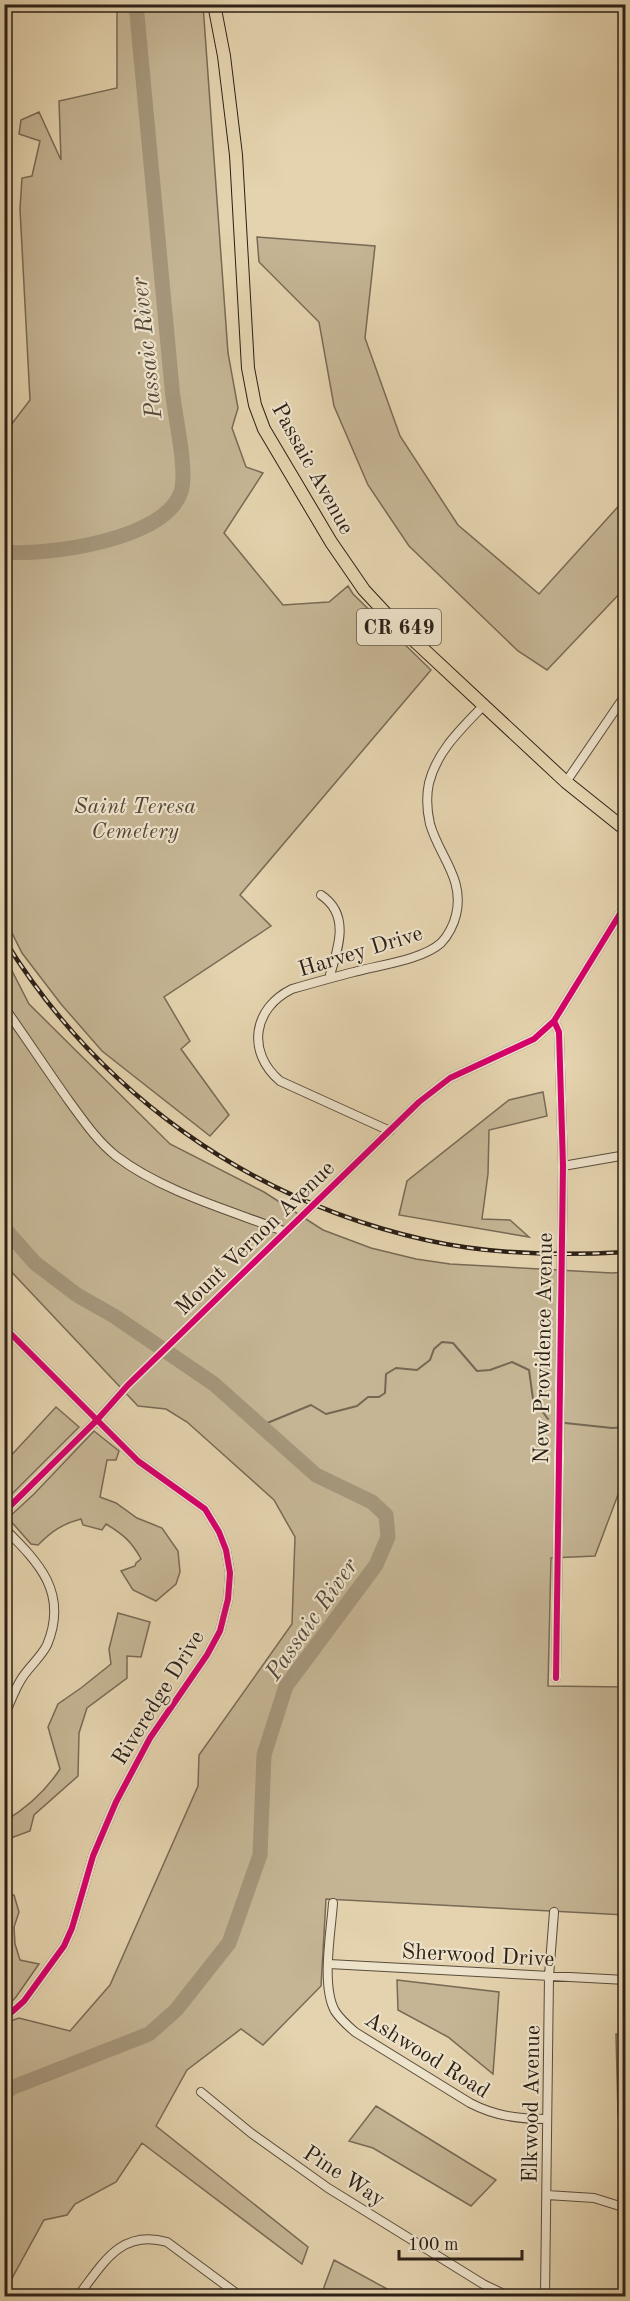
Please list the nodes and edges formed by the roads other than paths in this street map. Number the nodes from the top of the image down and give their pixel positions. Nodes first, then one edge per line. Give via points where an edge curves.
1 (214, 4) edge
2 (626, 694) edge
3 (484, 705) junction
4 (567, 782) junction
5 (626, 830) edge
6 (321, 895) dead end
7 (626, 904) edge
8 (329, 978) junction
9 (4, 1007) edge
10 (554, 1021) junction
11 (390, 1131) junction
12 (626, 1155) edge
13 (563, 1166) junction
14 (286, 1232) junction
15 (4, 1327) edge
16 (97, 1420) junction
17 (4, 1512) edge
18 (4, 1527) edge
19 (556, 1678) dead end
20 (4, 1716) edge
21 (333, 1903) dead end
22 (554, 1912) dead end
23 (329, 1964) junction
24 (549, 1976) junction
25 (626, 1980) edge
26 (4, 2019) edge
27 (201, 2092) dead end
28 (547, 2119) junction
29 (547, 2195) junction
30 (626, 2208) edge
31 (78, 2296) edge
32 (240, 2296) edge
33 (508, 2296) edge
34 (545, 2296) edge

1 - 3 main road, Passaic Avenue / CR 649 via 236,155 248,368 260,417 278,455 354,578 391,619
2 - 4 street
3 - 4 main road, Passaic Avenue / CR 649
3 - 8 street, Harvey Drive via 442,753 428,791 430,825 453,872 458,892 457,912 449,932 441,943 414,956
4 - 5 main road, Passaic Avenue / CR 649
6 - 8 street via 335,907 340,924
7 - 10 street, Mount Vernon Avenue
8 - 11 street, Harvey Drive via 292,988 270,1004 258,1035 263,1062 280,1081
9 - 14 street via 83,1120 116,1156 176,1190
10 - 11 street, Mount Vernon Avenue via 534,1039 450,1078
10 - 13 street, New Providence Avenue via 559,1032
11 - 14 street, Mount Vernon Avenue
12 - 13 street
13 - 19 street, New Providence Avenue
14 - 16 street, Mount Vernon Avenue
15 - 16 street, Riveredge Drive
16 - 17 street, Mount Vernon Avenue
16 - 26 street, Riveredge Drive via 138,1461 205,1509 226,1550 230,1573 228,1599 214,1643 150,1738 116,1802 93,1856 64,1946 24,2001
18 - 20 street via 46,1575 53,1611 46,1647 21,1679
21 - 23 street, Ashwood Road
22 - 24 street, Elkwood Avenue
23 - 24 street, Sherwood Drive
23 - 28 street, Ashwood Road via 331,2002 339,2017 355,2032 489,2112
24 - 25 street, Sherwood Drive
24 - 28 street, Elkwood Avenue
27 - 33 street, Pine Way via 328,2188
28 - 29 street, Elkwood Avenue
29 - 30 street via 594,2198
29 - 34 street, Elkwood Avenue
31 - 32 street via 112,2253 132,2240 154,2238 167,2242

